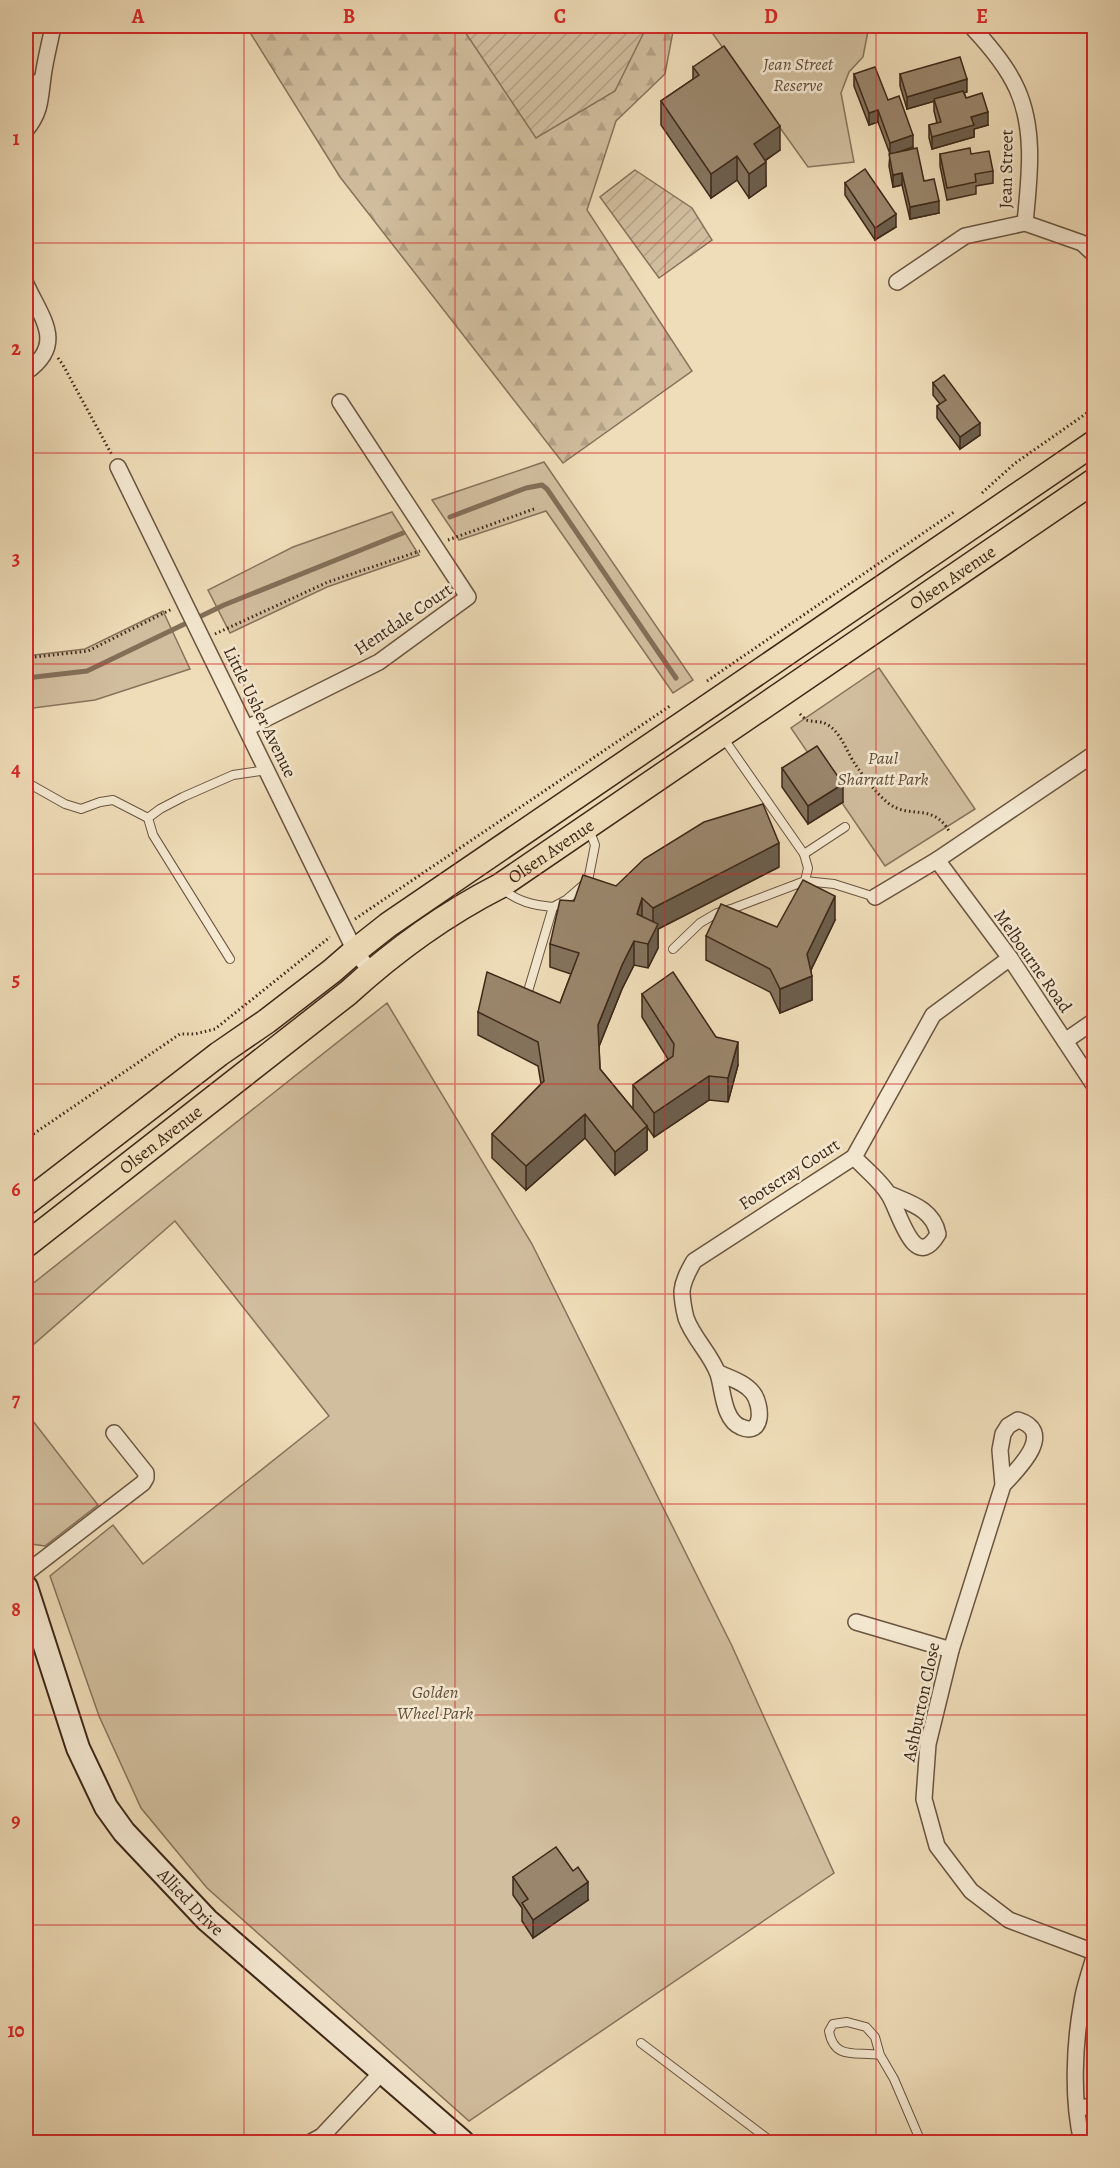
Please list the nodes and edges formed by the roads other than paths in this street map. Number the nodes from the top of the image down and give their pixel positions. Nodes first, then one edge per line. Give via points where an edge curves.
1 (53, 26) edge
2 (970, 26) edge
3 (42, 78) junction
4 (26, 99) edge
5 (26, 130) edge
6 (1024, 223) junction
7 (1095, 254) edge
8 (897, 282) dead end
9 (26, 284) edge
10 (26, 372) edge
11 (340, 402) dead end
12 (1095, 443) edge
13 (118, 467) road end
14 (1095, 481) edge
15 (247, 728) junction
16 (722, 735) junction
17 (1095, 754) edge
18 (267, 770) junction
19 (26, 782) edge
20 (148, 818) junction
21 (588, 826) junction
22 (845, 827) dead end
23 (804, 854) junction
24 (937, 860) junction
25 (805, 881) junction
26 (500, 886) junction
27 (875, 897) joint
28 (553, 907) junction
29 (673, 949) dead end
30 (355, 951) junction
31 (1010, 958) junction
32 (230, 959) dead end
33 (371, 972) junction
34 (525, 1000) edge
35 (1095, 1021) edge
36 (1065, 1041) junction
37 (1095, 1086) edge
38 (854, 1157) junction
39 (889, 1194) dead end
40 (26, 1203) edge
41 (26, 1245) edge
42 (717, 1372) dead end
43 (114, 1433) dead end
44 (1003, 1485) dead end
45 (26, 1573) edge
46 (26, 1587) edge
47 (856, 1622) dead end
48 (951, 1650) junction
49 (1095, 1952) edge
50 (1095, 1957) edge
51 (641, 2043) dead end
52 (880, 2055) junction
53 (382, 2072) junction
54 (1095, 2106) edge
55 (1078, 2108) junction
56 (312, 2142) edge
57 (463, 2142) edge
58 (772, 2142) edge
59 (921, 2142) edge
60 (1082, 2142) edge

1 - 3 street
2 - 6 street, Jean Street via 992,50 1017,89 1028,124 1029,178
3 - 4 street
3 - 5 street via 41,100
6 - 7 street via 1082,243
6 - 8 street via 965,236
9 - 10 street via 48,333 48,347 39,362
11 - 15 street, Hentdale Court via 468,597 379,662
12 - 30 main road, Olsen Avenue
13 - 15 street, Little Usher Avenue
14 - 16 main road, Olsen Avenue
15 - 18 street, Little Usher Avenue
16 - 21 main road, Olsen Avenue
16 - 23 lane
17 - 24 street
18 - 20 lane via 233,775
18 - 30 street, Little Usher Avenue
19 - 20 lane via 81,809 113,800
20 - 32 lane via 153,835
21 - 26 main road, Olsen Avenue
21 - 28 lane via 595,845 588,881
22 - 23 lane
23 - 25 lane via 808,868
24 - 27 street
24 - 31 street, Melbourne Road
25 - 27 lane via 834,884
25 - 29 lane via 717,912
26 - 28 lane via 515,899
26 - 33 main road, Olsen Avenue via 471,900
28 - 34 lane
30 - 33 street, Little Usher Avenue
30 - 40 main road, Olsen Avenue
31 - 36 street, Melbourne Road
31 - 38 street, Footscray Court via 933,1015
33 - 41 main road, Olsen Avenue
35 - 36 street
36 - 37 street, Melbourne Road
38 - 39 street
38 - 42 street, Footscray Court via 694,1261 682,1290 686,1319
43 - 45 street via 146,1473 143,1483
44 - 48 street, Ashburton Close
46 - 53 street, Allied Drive via 78,1748 106,1807 124,1832 207,1920
47 - 48 street
48 - 49 street, Ashburton Close via 928,1744 924,1799 937,1846 971,1891 1009,1920
50 - 55 street via 1082,2002 1076,2055
51 - 58 lane
52 - 52 lane via 839,2050 829,2031 833,2024 847,2022 866,2027 875,2037
52 - 59 lane
53 - 56 street
53 - 57 street, Allied Drive
54 - 55 street
55 - 60 street

